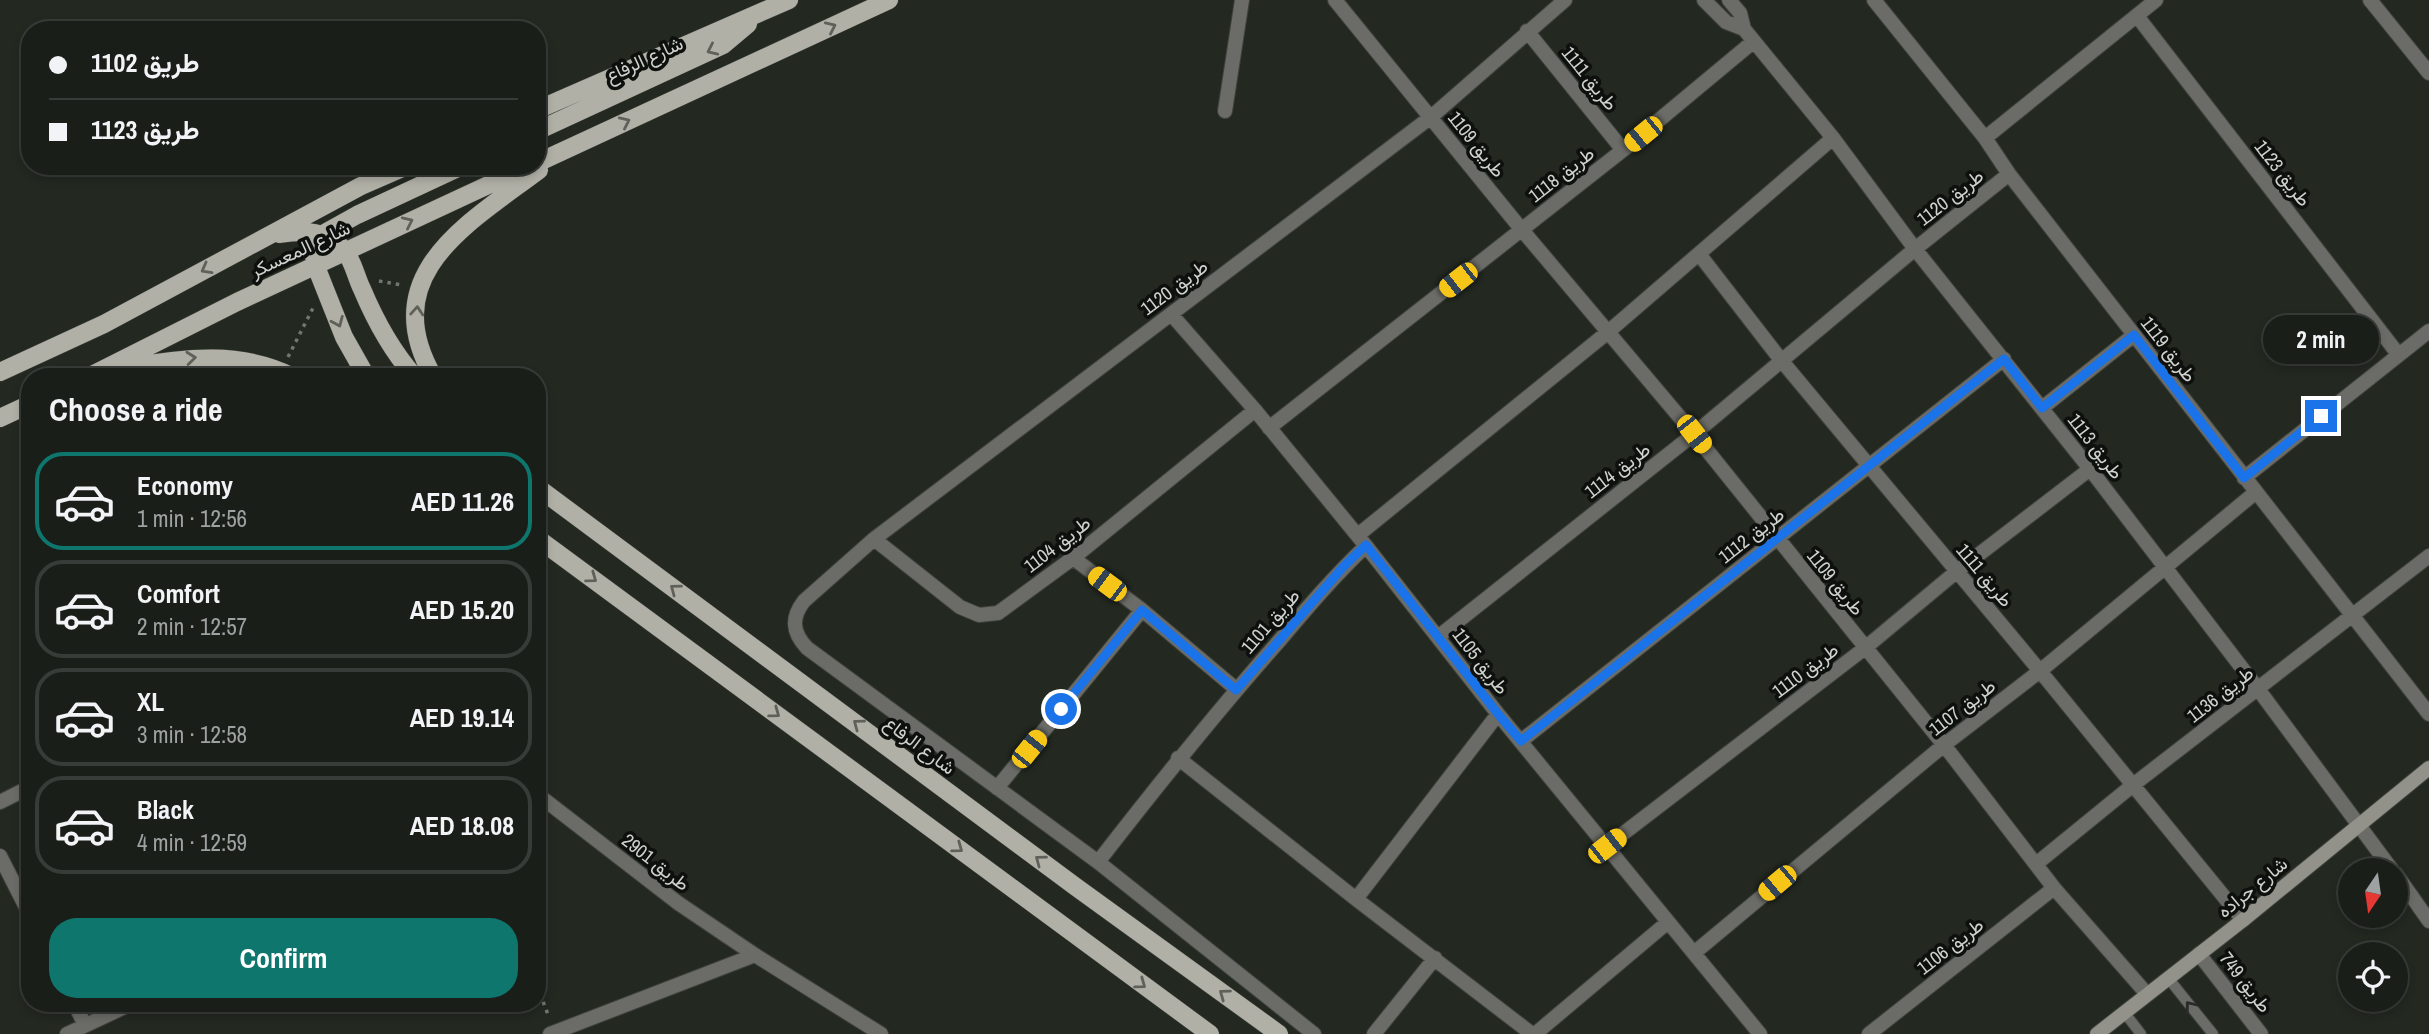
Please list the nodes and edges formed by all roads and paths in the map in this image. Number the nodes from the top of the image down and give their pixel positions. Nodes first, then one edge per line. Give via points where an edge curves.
1 (789, 0) edge
2 (889, 0) edge
3 (1242, 0) edge
4 (1335, 0) edge
5 (1565, 0) edge
6 (1704, 0) edge
7 (1730, 0) edge
8 (2156, 0) edge
9 (2370, 0) edge
10 (1881, 2) edge
11 (761, 13) junction
12 (2137, 16) junction
13 (1744, 29) junction
14 (1527, 31) junction
15 (1754, 41) junction
16 (2429, 73) edge
17 (546, 106) edge
18 (1225, 111) dead end
19 (1431, 117) junction
20 (546, 127) edge
21 (1833, 138) junction
22 (1985, 138) junction
23 (1623, 150) junction
24 (563, 151) junction
25 (546, 159) edge
26 (546, 164) edge
27 (2009, 174) junction
28 (386, 175) edge
29 (443, 175) edge
30 (510, 175) edge
31 (532, 175) edge
32 (1521, 230) junction
33 (321, 235) junction
34 (266, 236) junction
35 (1915, 249) junction
36 (346, 251) junction
37 (1699, 254) junction
38 (315, 264) junction
39 (1171, 314) junction
40 (2429, 331) edge
41 (1608, 332) junction
42 (2134, 335) junction
43 (2398, 354) junction
44 (2004, 359) junction
45 (1781, 360) junction
46 (107, 368) edge
47 (130, 368) edge
48 (269, 368) edge
49 (361, 368) edge
50 (408, 368) edge
51 (429, 368) edge
52 (0, 372) edge
53 (21, 408) edge
54 (2042, 408) junction
55 (1255, 410) junction
56 (0, 418) edge
57 (1269, 428) junction
58 (1694, 434) junction
59 (1869, 466) junction
60 (2090, 469) junction
61 (2244, 478) junction
62 (2256, 492) junction
63 (546, 494) edge
64 (874, 539) junction
65 (1777, 539) junction
66 (1362, 540) junction
67 (546, 545) edge
68 (2429, 556) edge
69 (1073, 558) junction
70 (2165, 568) junction
71 (1956, 572) junction
72 (1142, 610) junction
73 (2354, 615) junction
74 (1438, 637) junction
75 (1865, 648) junction
76 (2040, 671) junction
77 (2258, 689) junction
78 (1236, 690) junction
79 (1498, 714) junction
80 (2429, 714) edge
81 (1521, 741) junction
82 (1944, 745) junction
83 (1178, 758) junction
84 (2429, 768) edge
85 (2133, 785) junction
86 (997, 788) junction
87 (21, 792) edge
88 (546, 801) edge
89 (0, 802) edge
90 (2361, 825) junction
91 (1607, 846) junction
92 (0, 856) edge
93 (2384, 858) edge
94 (1098, 862) junction
95 (2036, 864) junction
96 (2054, 888) junction
97 (2408, 891) edge
98 (21, 897) edge
99 (1356, 899) junction
100 (2243, 920) junction
101 (2429, 921) edge
102 (1668, 922) junction
103 (1694, 953) junction
104 (2199, 954) junction
105 (755, 955) junction
106 (1435, 958) junction
107 (2168, 978) junction
108 (2147, 994) junction
109 (78, 1012) edge
110 (113, 1012) edge
111 (545, 1012) edge
112 (2124, 1012) junction
113 (85, 1025) junction
114 (552, 1033) edge
115 (67, 1034) edge
116 (881, 1034) edge
117 (1210, 1034) edge
118 (1279, 1034) edge
119 (1314, 1034) edge
120 (1374, 1034) edge
121 (1534, 1034) edge
122 (1760, 1034) edge
123 (1869, 1034) edge
124 (2097, 1034) edge
125 (2141, 1034) edge
126 (2213, 1034) edge
127 (2261, 1034) edge

1 - 11 main road
24 -> 2 main road
3 - 18 street
4 - 19 street, طريق 1109
5 - 14 street, طريق 1120
6 - 13 street, طريق 1113 via 1726,22
7 - 13 street, طريق 1113
8 - 12 street
9 - 16 street
10 - 22 street, طريق 1119
11 - 17 main road
11 -> 20 main road, شارع الرفاع via 723,45
12 - 22 street
12 - 43 street, طريق 1123
13 - 15 street, طريق 1113
14 - 19 street, طريق 1120
14 - 23 street, طريق 1111
15 - 21 street, طريق 1113
15 - 23 street, طريق 1118
19 - 32 street, طريق 1109
19 - 39 street, طريق 1120
21 - 35 street, طريق 1113
21 - 37 street
22 - 27 street, طريق 1119
23 - 32 street, طريق 1118
24 - 25 main road
26 -> 24 main road
27 - 35 street, طريق 1120
27 - 42 street, طريق 1119
28 - 34 main road, شارع المعسكر
29 - 33 main road
36 -> 30 main road, شارع المعسكر
51 -> 31 main road via 419,347 416,317 420,287 433,260 453,236
32 - 41 street, طريق 1109
32 - 57 street, طريق 1118
33 - 34 main road via 300,230
33 - 36 main road
33 - 38 main road
34 -> 52 main road, شارع المعسكر via 104,324
35 - 44 street, طريق 1113
35 - 45 street, طريق 1114
36 - 38 main road, شارع المعسكر
36 - 50 main road via 382,330
37 - 41 street
37 - 45 street, طريق 1111
38 - 46 main road, شارع المعسكر
38 -> 49 main road
39 - 55 street, طريق 1105
39 - 64 street, طريق 1120
40 - 43 street
41 - 58 street, طريق 1109
41 - 66 street, طريق 1101
42 - 54 street
42 - 61 street, طريق 1119
43 - 61 street
44 - 54 street, طريق 1113
44 - 59 street, طريق 1112
45 - 58 street, طريق 1114
45 - 59 street, طريق 1111
47 -> 48 main road via 222,357
53 - 56 main road
54 - 60 street, طريق 1113
55 - 57 street, طريق 1105
55 - 69 street, طريق 1104
57 - 66 street, طريق 1105
58 - 65 street, طريق 1109
58 - 74 street, طريق 1114
59 - 65 street, طريق 1112
59 - 71 street, طريق 1111
60 - 70 street, طريق 1113
60 - 71 street, طريق 1110
61 - 62 street, طريق 1119
62 - 70 street, طريق 1107
62 - 73 street, طريق 1119
118 -> 63 main road, شارع الرفاع
64 - 69 street, طريق 1104 via 960,607 979,615 998,613
64 - 86 street, طريق 1120 via 804,601 793,625 797,638
65 - 75 street, طريق 1109
65 - 81 street, طريق 1112
66 - 74 street, طريق 1105
66 - 78 street, طريق 1101
67 -> 117 main road
68 - 73 street, طريق 1136
69 - 72 street
70 - 76 street, طريق 1107
70 - 77 street, طريق 1113
71 - 75 street, طريق 1110
71 - 76 street, طريق 1111
72 - 78 street
72 - 86 street
73 - 77 street, طريق 1136
73 - 80 street, طريق 1119
74 - 79 street, طريق 1105
75 - 82 street, طريق 1109
75 - 91 street, طريق 1110
76 - 82 street, طريق 1107
76 - 85 street, طريق 1111
77 - 85 street, طريق 1136
77 - 90 street, طريق 1113
78 - 83 street, طريق 1101
79 - 81 street, طريق 1105
79 - 99 street
81 - 91 street, طريق 1105
82 - 95 street, طريق 1109
82 - 103 street, طريق 1107
83 - 94 street, طريق 1101
83 - 99 street
84 - 90 street, شارع جراده
85 - 95 street, طريق 1136
85 - 100 street, طريق 1111
86 - 94 street
87 - 89 street
88 - 105 street, طريق 2901 via 678,903
90 - 93 street, طريق 1113
90 - 100 street, شارع جراده
91 - 102 street, طريق 1105
92 - 98 street
94 - 119 street
95 - 96 street, طريق 1109
96 - 108 street, طريق 1109
96 - 123 street, طريق 1106
97 - 101 street
99 - 106 street
100 - 104 street, شارع جراده
102 - 103 street, طريق 1105
102 - 121 street
103 - 122 street, طريق 1105
104 - 107 street, شارع جراده
104 - 127 street, طريق 749
105 - 114 street
105 - 116 street, طريق 2901
106 - 120 street
106 - 121 street
107 - 108 street, شارع جراده
126 -> 107 lane
108 - 112 street, شارع جراده
109 - 113 street
110 - 113 street
111 - 114 path
112 - 124 street, شارع جراده
112 - 125 lane
113 - 115 street

